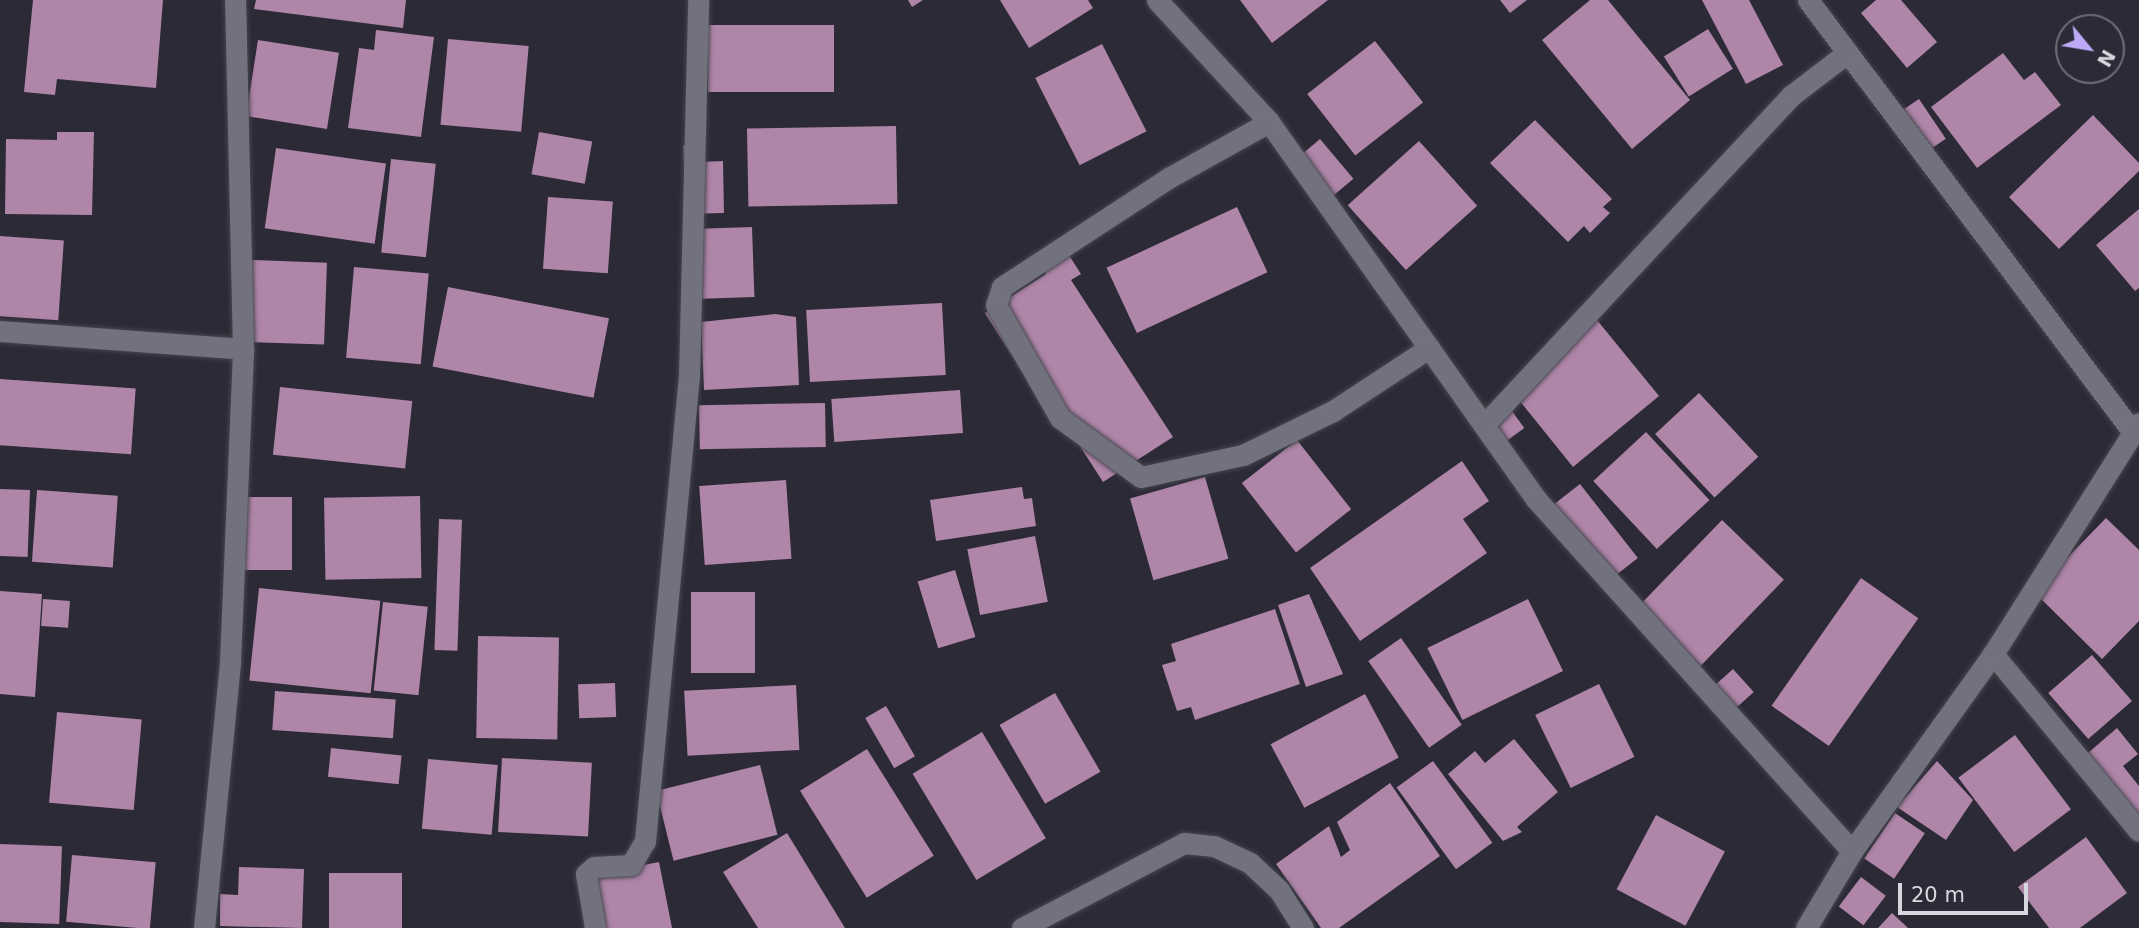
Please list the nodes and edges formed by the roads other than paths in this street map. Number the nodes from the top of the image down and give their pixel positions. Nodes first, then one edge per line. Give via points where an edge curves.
1 (235, 0) edge
2 (698, 0) edge
3 (1157, 0) edge
4 (1808, 0) edge
5 (1847, 53) junction
6 (1269, 122) junction
7 (0, 331) edge
8 (1429, 348) junction
9 (243, 349) junction
10 (1483, 425) junction
11 (2136, 427) edge
12 (1993, 654) junction
13 (2139, 831) edge
14 (1852, 851) junction
15 (204, 928) edge
16 (595, 928) edge
17 (1022, 928) edge
18 (1303, 928) edge
19 (1806, 928) edge

1 - 9 street
2 - 16 street via 689,377 645,841 631,865 594,867 586,874
3 - 6 street
4 - 5 street
5 - 10 street via 1792,94
5 - 11 street
6 - 8 street
6 - 8 street via 1170,177 1002,287 996,305 1060,418 1141,477 1243,455 1333,411
7 - 9 street
8 - 10 street
9 - 15 street via 230,662
10 - 14 street via 1536,499
11 - 12 street
12 - 13 street
12 - 14 street
14 - 19 street
17 - 18 street via 1184,843 1214,846 1250,863 1279,890

